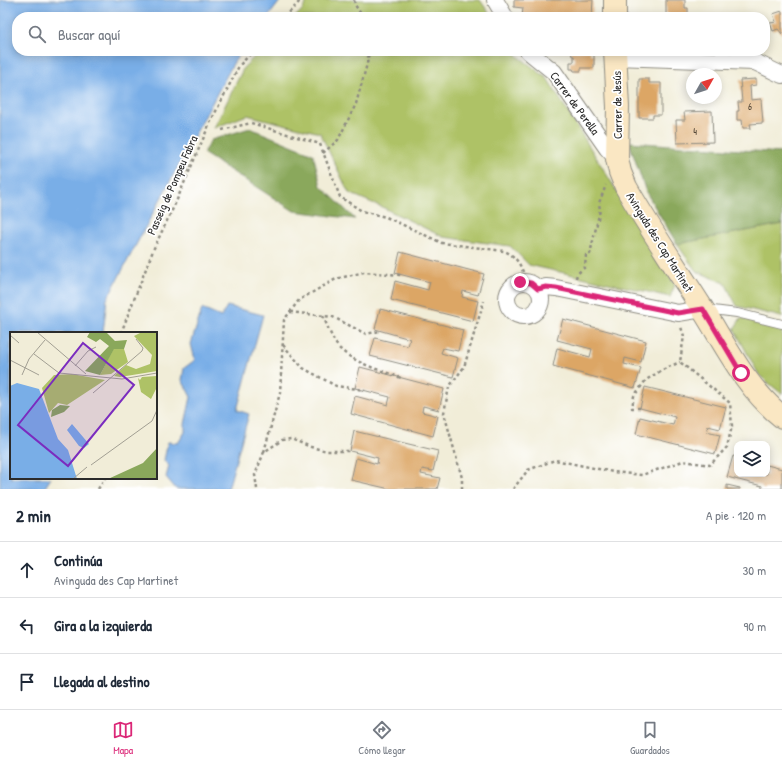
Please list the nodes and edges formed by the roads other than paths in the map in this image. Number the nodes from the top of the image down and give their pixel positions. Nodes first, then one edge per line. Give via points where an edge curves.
1 (495, 0) edge
2 (615, 0) edge
3 (502, 12) edge
4 (615, 12) edge
5 (534, 56) edge
6 (615, 56) edge
7 (650, 56) edge
8 (782, 75) edge
9 (619, 165) junction
10 (532, 285) road end
11 (703, 309) junction
12 (782, 324) edge
13 (782, 417) edge

1 - 3 street
2 - 4 street
5 - 9 street, Carrer de Perella via 554,72
6 - 9 street, Carrer de Jesús
7 - 8 street via 755,62
9 - 11 street, Avinguda des Cap Martinet via 626,187 636,205
10 - 11 street via 678,313
11 - 12 lane via 737,313
11 - 13 street, Avinguda des Cap Martinet via 741,373 758,395

